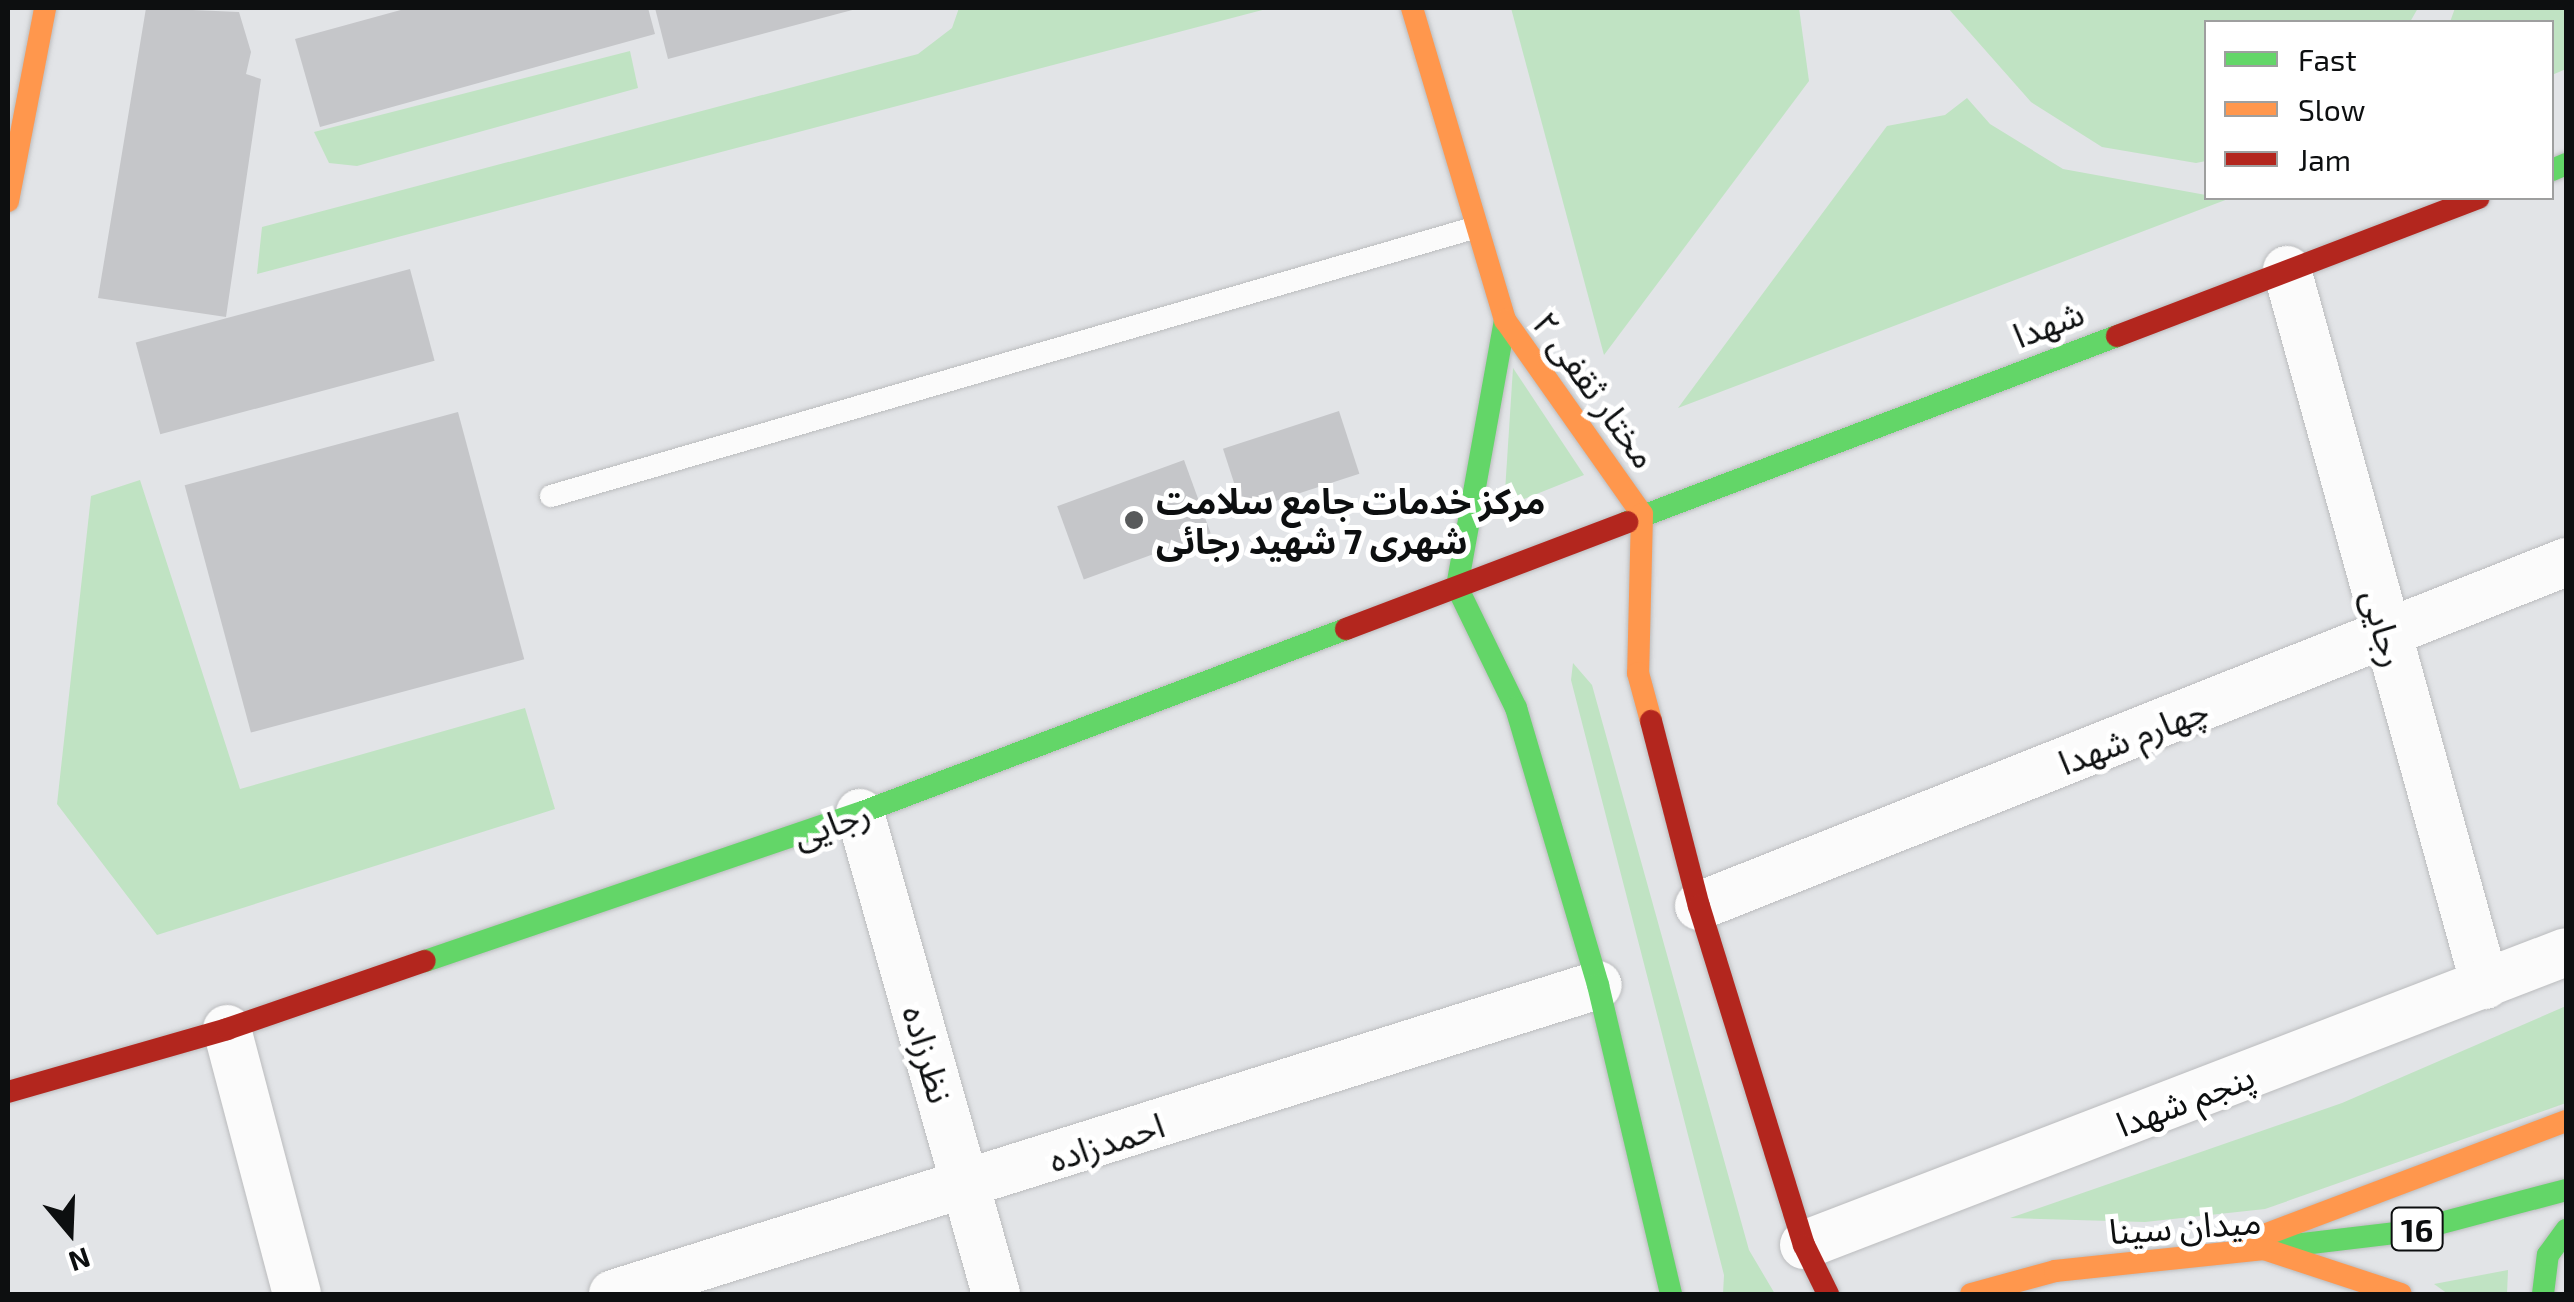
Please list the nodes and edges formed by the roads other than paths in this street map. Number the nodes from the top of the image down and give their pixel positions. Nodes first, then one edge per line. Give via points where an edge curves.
1 (45, 8) edge
2 (1412, 8) edge
3 (2474, 200) edge
4 (8, 201) edge
5 (1477, 228) junction
6 (2287, 270) junction
7 (1504, 320) junction
8 (552, 496) dead end
9 (1642, 514) junction
10 (2566, 562) edge
11 (1457, 587) junction
12 (2387, 635) junction
13 (860, 814) junction
14 (1698, 906) junction
15 (2566, 952) edge
16 (1598, 985) junction
17 (2485, 985) junction
18 (227, 1029) junction
19 (8, 1092) edge
20 (2566, 1122) edge
21 (967, 1186) junction
22 (2566, 1190) edge
23 (2566, 1230) edge
24 (1804, 1245) junction
25 (2264, 1249) junction
26 (2211, 1254) junction
27 (297, 1294) edge
28 (613, 1294) edge
29 (996, 1294) edge
30 (1671, 1294) edge
31 (1828, 1294) edge
32 (1970, 1294) edge
33 (2400, 1294) edge
34 (2543, 1294) edge

1 - 4 main road
2 - 5 main road
3 - 6 main road, شهدا
5 - 7 main road
5 - 8 lane
6 - 9 main road, شهدا
6 - 12 street, رجایی
7 - 9 main road, مختار ثقفی ۲
7 - 11 main road, مختار ثقفی ۲
9 - 11 main road, رجایی
9 - 14 main road, مختار ثقفی ۲ via 1638,673
10 - 12 street, چهارم شهدا
11 - 13 main road, رجایی
11 - 16 main road via 1516,708
12 - 14 street, چهارم شهدا
12 - 17 street, رجایی
13 - 18 main road, رجایی
13 - 21 street, نظرزاده
14 - 24 main road, مختار ثقفی ۲
15 - 17 street, پنجم شهدا
16 - 21 street, احمدزاده
16 - 30 main road
17 - 24 street, پنجم شهدا
18 - 19 main road, رجایی
18 - 27 street
20 - 26 main road
21 - 28 street, احمدزاده
21 - 29 street, نظرزاده
22 - 25 main road, 16 via 2411,1230
23 - 34 main road via 2548,1255
24 - 31 main road, مختار ثقفی ۲
25 - 26 main road, میدان سینا / 16
25 - 33 main road, میدان سینا / 16
26 - 32 main road, میدان سینا / 16 via 2055,1271

